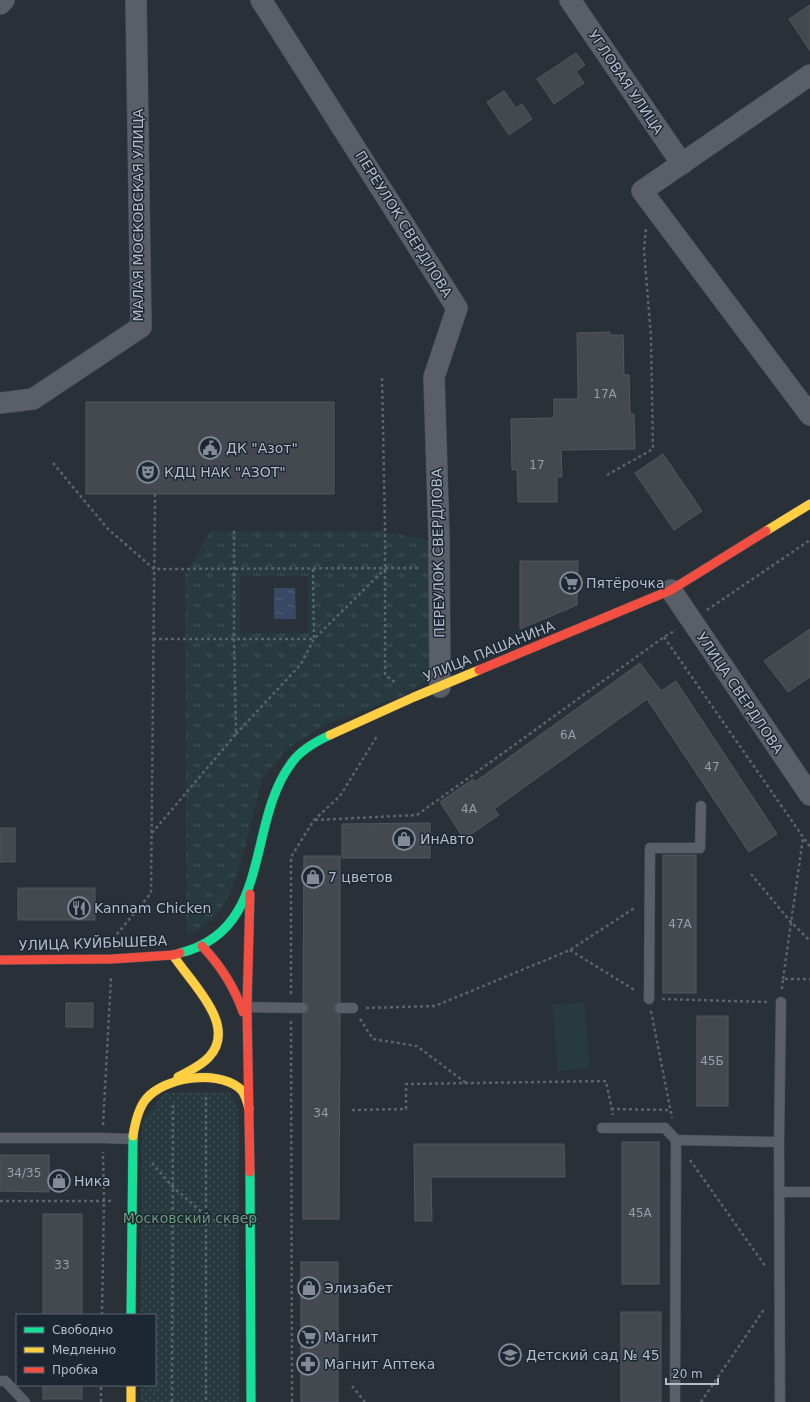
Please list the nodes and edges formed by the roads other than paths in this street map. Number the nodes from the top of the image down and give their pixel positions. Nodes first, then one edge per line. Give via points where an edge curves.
1 (4, 0) edge
2 (136, 0) edge
3 (261, 0) edge
4 (570, 0) edge
5 (0, 4) edge
6 (810, 75) edge
7 (682, 164) junction
8 (0, 403) edge
9 (810, 415) edge
10 (810, 504) edge
11 (671, 590) junction
12 (440, 687) junction
13 (810, 795) edge
14 (701, 806) dead end
15 (251, 884) junction
16 (202, 946) junction
17 (173, 955) junction
18 (0, 960) edge
19 (649, 999) road end
20 (781, 1002) road end
21 (244, 1007) junction
22 (303, 1008) dead end
23 (340, 1008) dead end
24 (353, 1008) road end
25 (170, 1082) junction
26 (250, 1114) junction
27 (602, 1128) dead end
28 (0, 1138) edge
29 (133, 1139) junction
30 (676, 1140) junction
31 (779, 1142) junction
32 (779, 1192) junction
33 (810, 1192) edge
34 (131, 1314) edge
35 (0, 1381) edge
36 (131, 1386) edge
37 (25, 1402) edge
38 (131, 1402) edge
39 (251, 1402) edge
40 (675, 1402) edge
41 (780, 1402) edge

1 - 5 street
2 - 8 street, МАЛАЯ МОСКОВСКАЯ УЛИЦА via 141,327 32,399
3 - 12 street, ПЕРЕУЛОК СВЕРДЛОВА via 457,308 434,377
4 - 7 street, УГЛОВАЯ УЛИЦА
6 - 7 street
7 - 9 street via 642,191
10 - 11 main road, УЛИЦА ПАШАНИНА
11 - 12 main road, УЛИЦА ПАШАНИНА
11 - 13 street, УЛИЦА СВЕРДЛОВА
12 - 15 main road, УЛИЦА ПАШАНИНА via 324,738 294,760 276,790
14 - 19 lane via 700,848 650,848
15 - 16 main road, УЛИЦА КУЙБЫШЕВА via 244,902 231,922
15 - 21 main road
16 - 17 main road, УЛИЦА КУЙБЫШЕВА
16 - 21 main road via 228,977
17 - 18 main road, УЛИЦА КУЙБЫШЕВА via 112,959
17 - 25 main road via 205,997 218,1029 214,1052 203,1063
20 - 31 lane
21 - 22 lane
21 - 26 main road via 248,1026
23 - 24 lane
25 - 26 main road via 206,1078 225,1080 246,1097
25 - 29 main road via 147,1097 139,1109
26 - 39 main road
27 - 30 lane via 665,1128
28 - 29 lane
29 - 34 main road
30 - 31 lane
30 - 40 lane
31 - 32 lane
32 - 33 lane
32 - 41 lane
35 - 37 lane via 6,1381
36 - 38 main road

